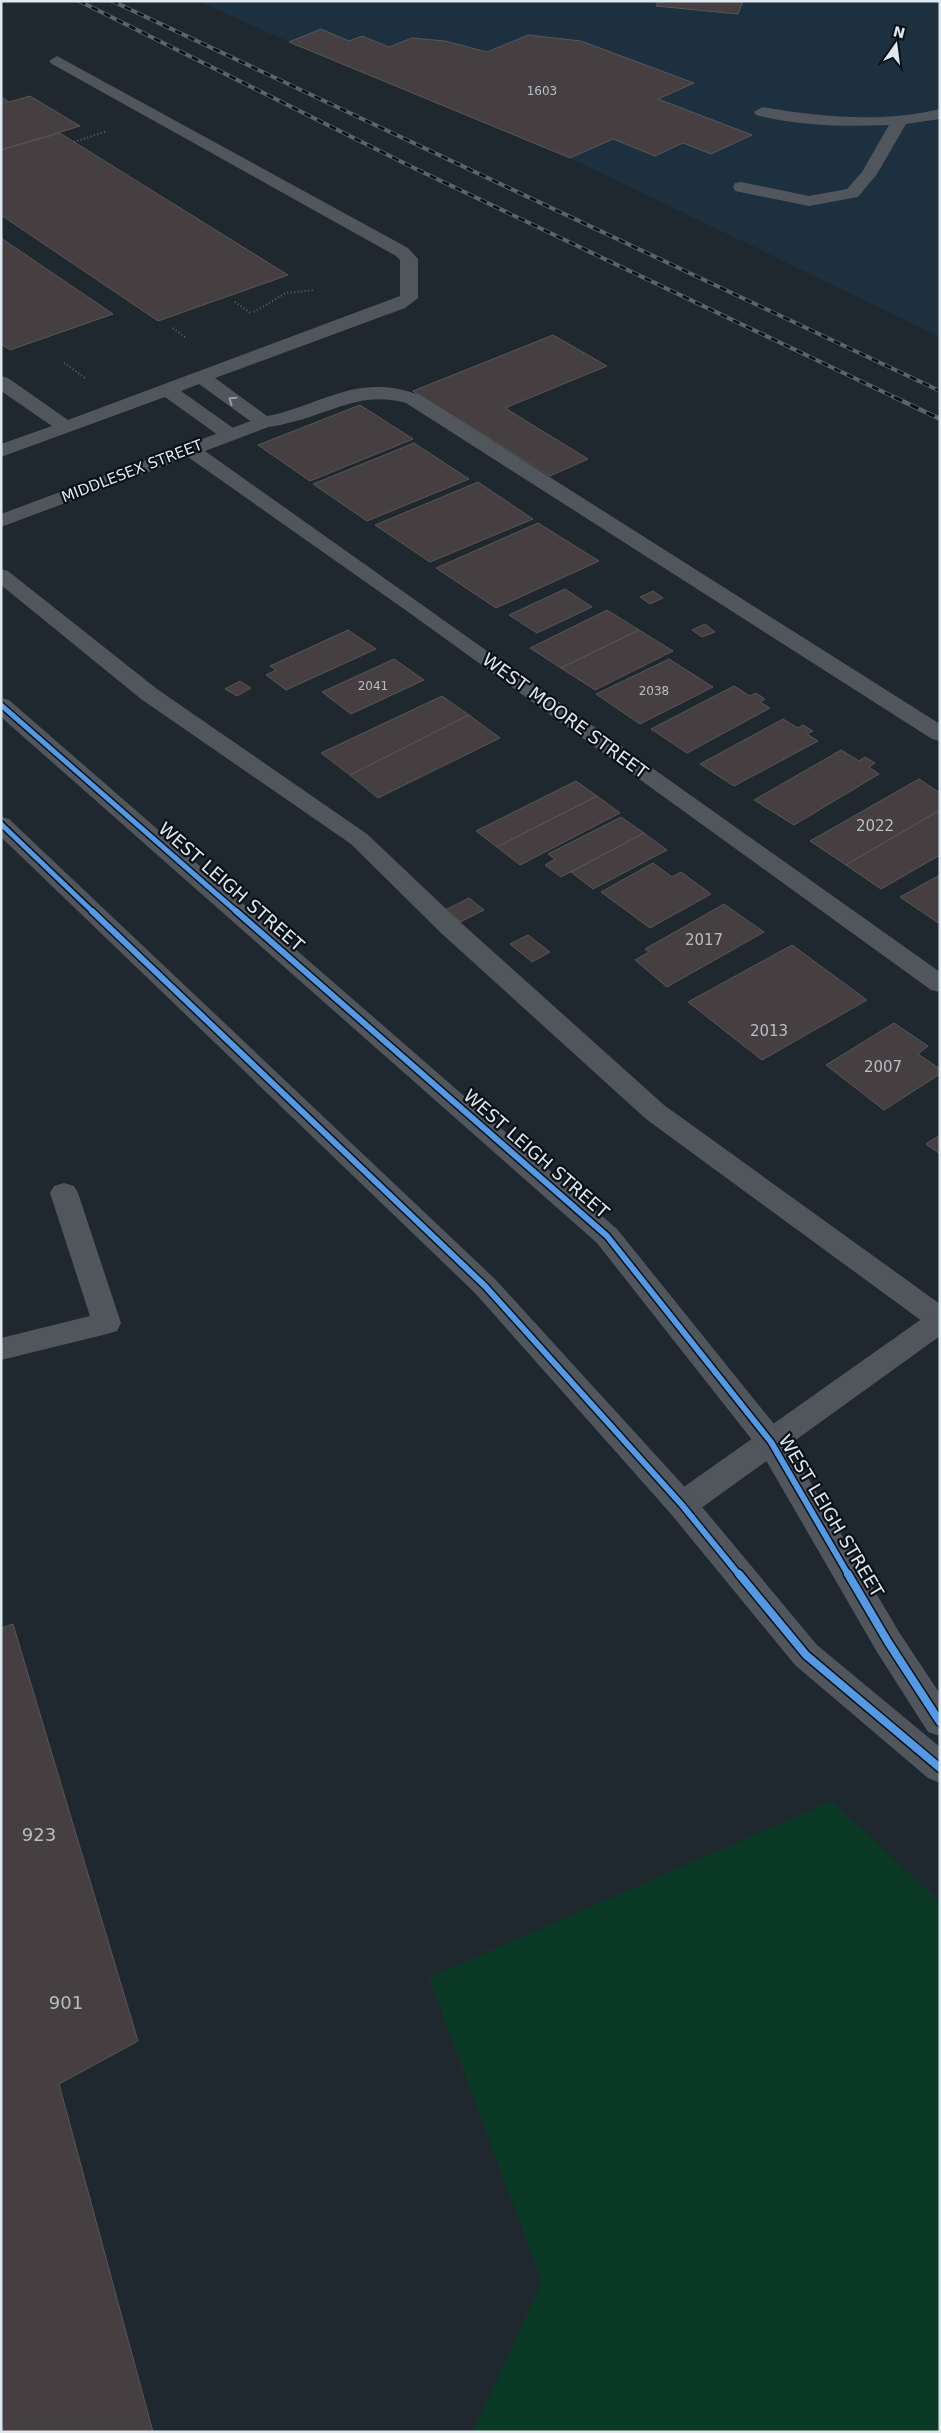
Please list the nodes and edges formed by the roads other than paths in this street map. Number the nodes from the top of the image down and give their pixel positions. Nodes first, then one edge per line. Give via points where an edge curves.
1 (57, 61) dead end
2 (762, 112) dead end
3 (940, 114) edge
4 (900, 120) junction
5 (741, 187) dead end
6 (201, 377) junction
7 (1, 382) edge
8 (167, 390) junction
9 (264, 422) junction
10 (66, 427) junction
11 (229, 434) junction
12 (189, 449) junction
13 (1, 450) edge
14 (1, 521) edge
15 (1, 575) edge
16 (1, 705) edge
17 (940, 734) edge
18 (1, 824) edge
19 (940, 984) edge
20 (64, 1193) dead end
21 (940, 1320) edge
22 (1, 1350) edge
23 (771, 1442) junction
24 (682, 1505) junction
25 (940, 1722) edge
26 (940, 1768) edge

1 - 6 street via 402,252 409,259 409,298 399,304
2 - 4 street via 850,122
3 - 4 street
4 - 5 street via 869,174 852,193 809,201
6 - 8 street
9 -> 6 street
7 - 10 street
8 - 10 street
8 - 11 street
9 - 11 street, MIDDLESEX STREET
9 - 17 street, MIDDLESEX STREET via 293,417 369,391 400,394 413,399
10 - 13 street
11 - 12 street, MIDDLESEX STREET
12 - 14 street, MIDDLESEX STREET
12 - 19 street, WEST MOORE STREET
15 - 21 street via 149,694 359,839 655,1112
16 - 23 street, WEST LEIGH STREET via 607,1236
18 - 24 street via 485,1286
20 - 22 street via 107,1324
21 - 23 street
23 - 24 street
23 - 25 street, WEST LEIGH STREET via 888,1642
24 - 26 street via 806,1655

